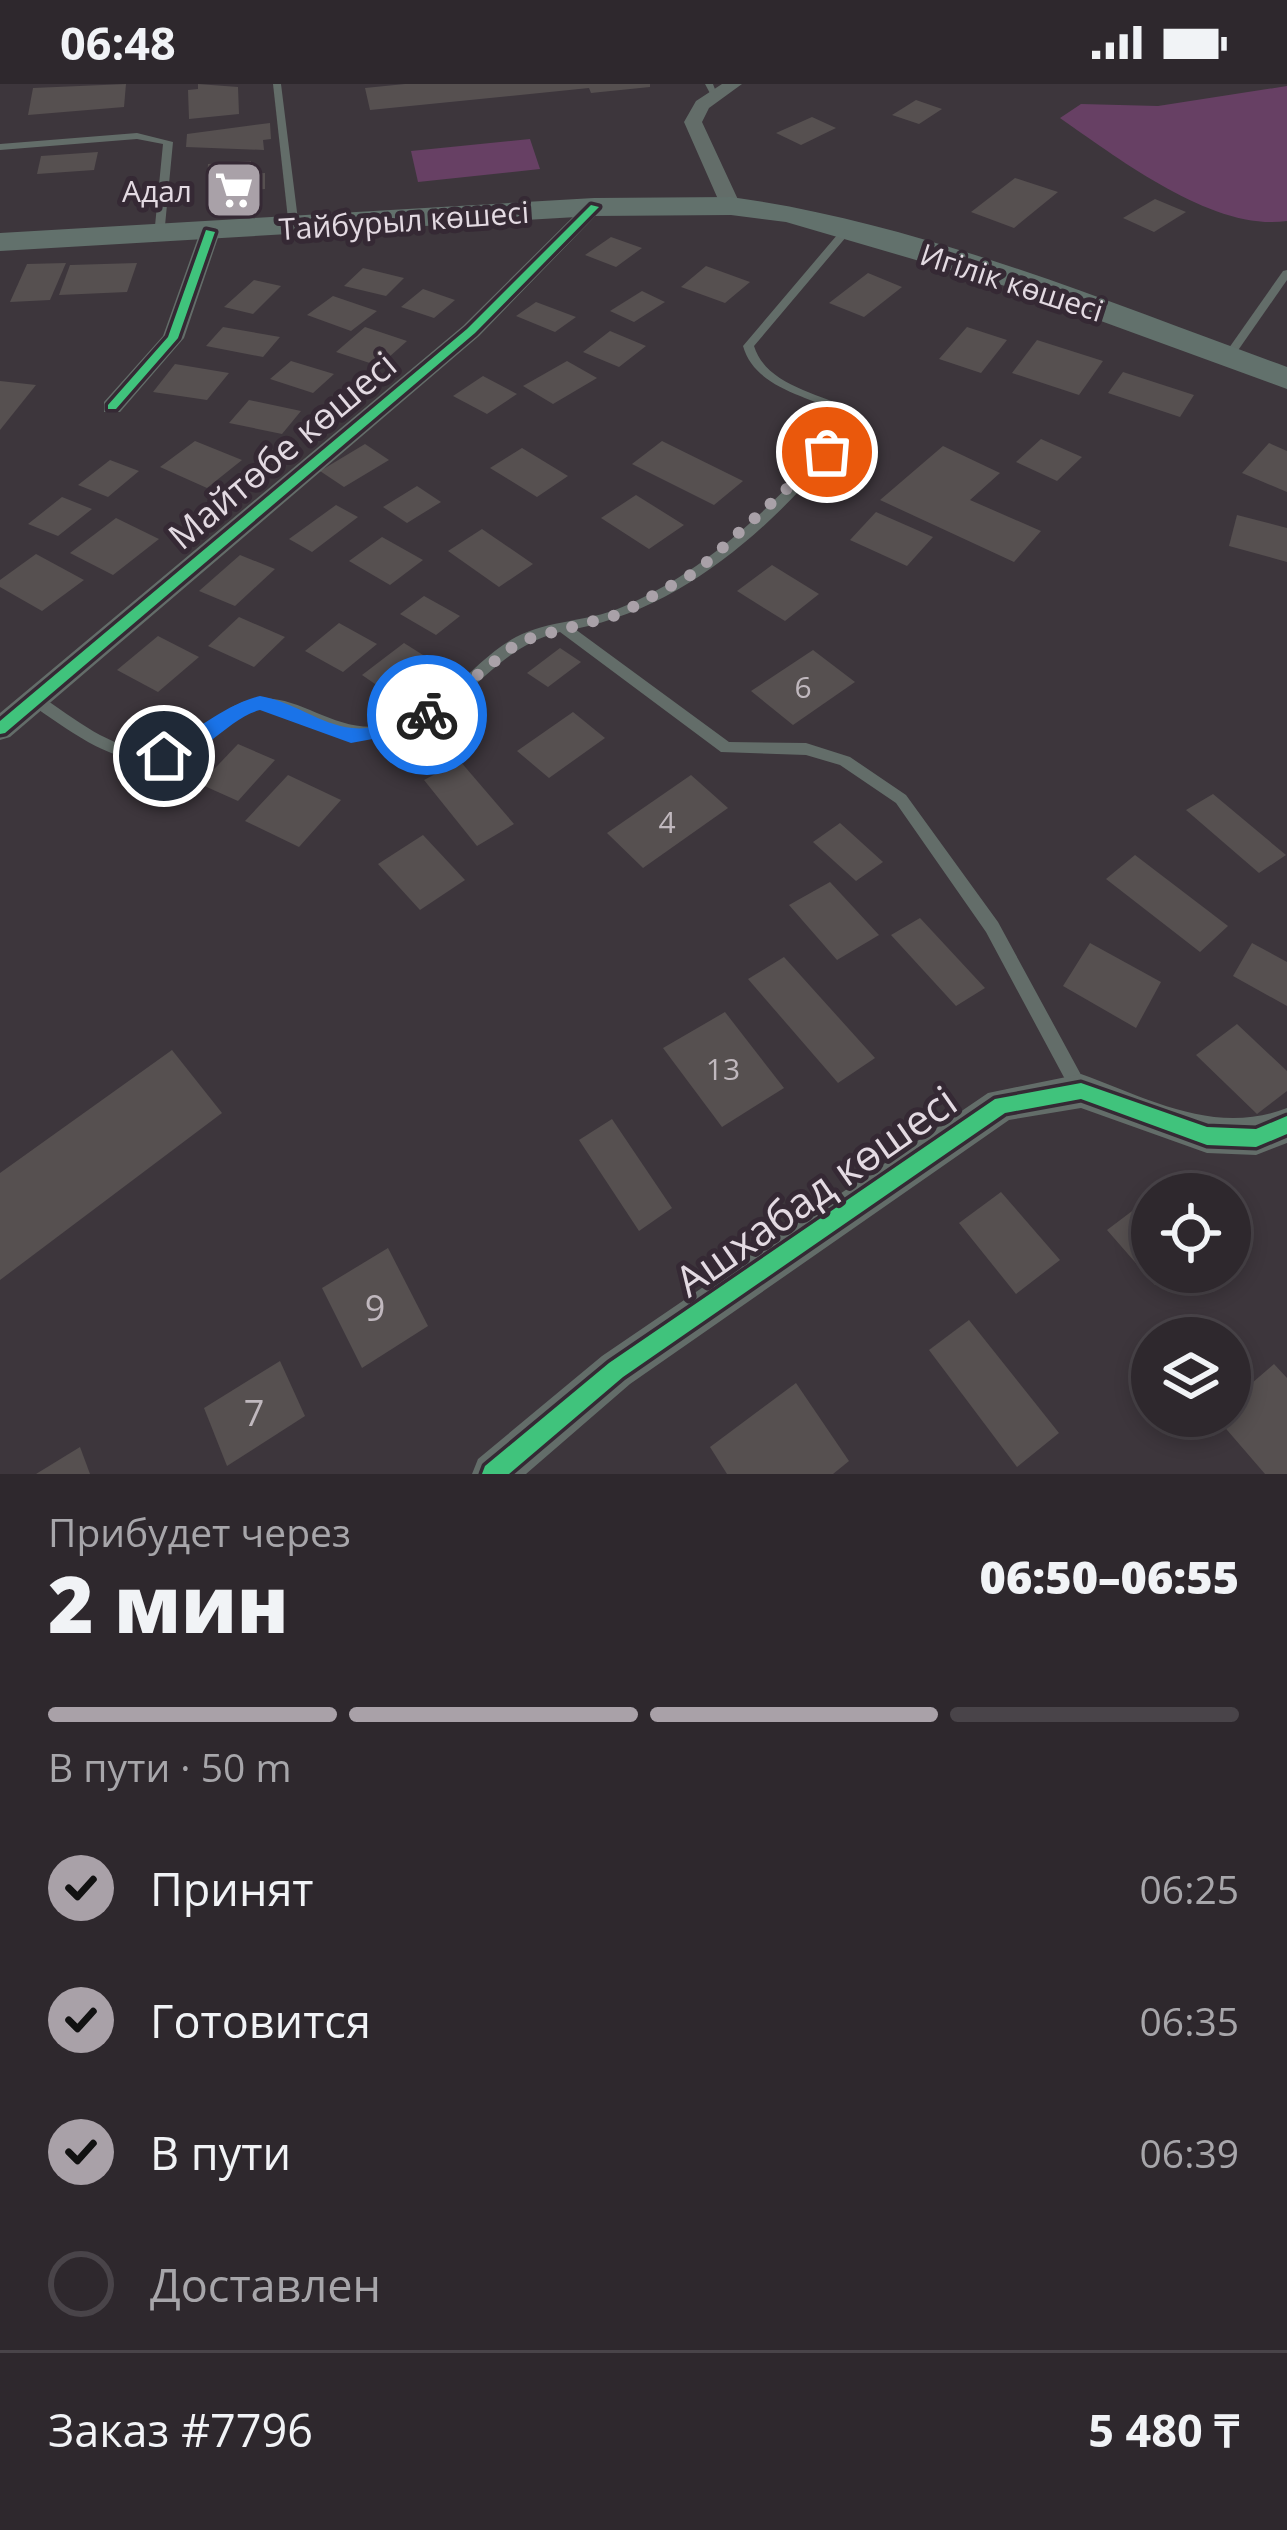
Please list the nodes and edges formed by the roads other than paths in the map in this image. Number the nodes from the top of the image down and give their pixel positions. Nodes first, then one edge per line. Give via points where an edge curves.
1 (277, 84) edge
2 (733, 84) edge
3 (712, 90) edge
4 (0, 147) edge
5 (730, 206) junction
6 (594, 207) junction
7 (294, 227) junction
8 (847, 230) junction
9 (210, 232) junction
10 (159, 236) junction
11 (0, 242) edge
12 (1287, 273) edge
13 (1228, 357) junction
14 (1287, 379) edge
15 (112, 407) dead end
16 (562, 626) junction
17 (34, 699) junction
18 (0, 729) edge
19 (1081, 1091) junction
20 (1287, 1125) edge
21 (493, 1474) edge

1 - 7 lane
2 - 3 street
3 - 5 street via 693,122
4 - 10 lane via 158,136 168,142
5 - 6 main road, Тайбурыл көшесі
5 - 8 main road, Игілік көшесі
6 - 7 main road, Тайбурыл көшесі
6 - 17 street, Майтөбе көшесі via 470,331
7 - 9 main road, Тайбурыл көшесі
8 - 13 main road, Игілік көшесі via 1016,279
8 - 16 lane via 748,346 762,371 846,411 850,425 696,572 620,614
9 - 10 main road, Тайбурыл көшесі
9 - 15 street via 173,338
10 - 11 main road, Тайбурыл көшесі
12 - 13 lane
13 - 14 main road, Игілік көшесі
16 - 17 lane via 520,641 414,725 389,731 351,736 260,703 164,756 126,757
16 - 19 lane via 726,748 806,749 844,761 901,799 992,927
17 - 18 street, Майтөбе көшесі
19 - 20 street, Ашхабад көшесі via 1207,1136 1256,1138
19 - 21 street, Ашхабад көшесі via 1001,1105 616,1370

